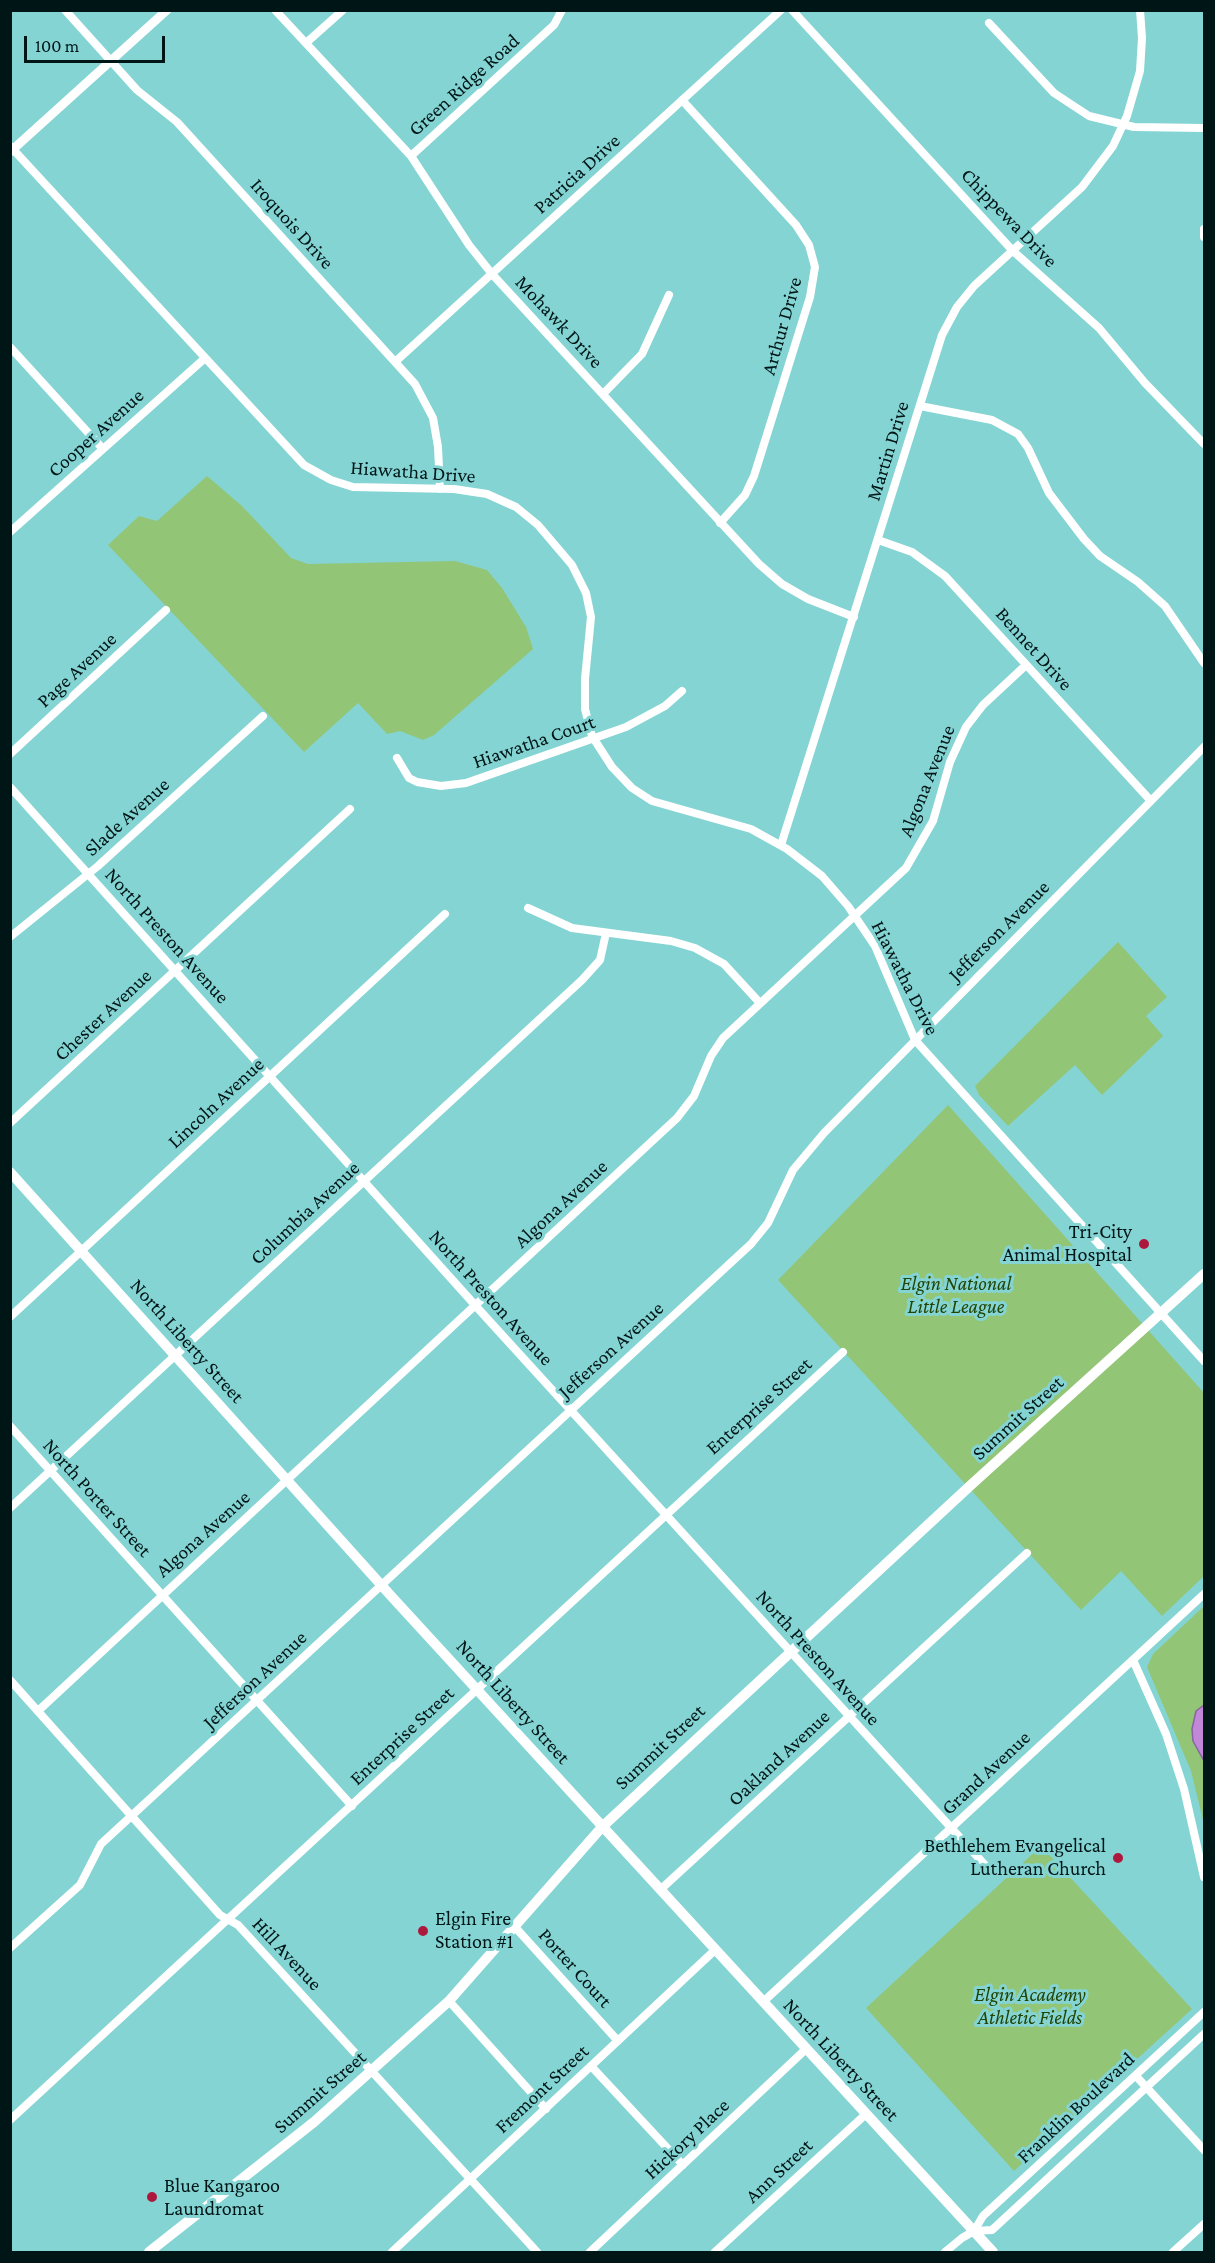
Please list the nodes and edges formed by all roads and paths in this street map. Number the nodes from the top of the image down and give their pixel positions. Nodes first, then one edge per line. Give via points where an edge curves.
1 (65, 10) edge
2 (167, 10) edge
3 (275, 10) edge
4 (343, 10) edge
5 (562, 10) edge
6 (781, 10) edge
7 (792, 10) edge
8 (1140, 10) edge
9 (989, 22) dead end
10 (306, 43) junction
11 (111, 62) junction
12 (682, 100) junction
13 (1123, 125) junction
14 (1204, 128) edge
15 (12, 149) edge
16 (411, 156) junction
17 (1204, 229) edge
18 (1204, 237) edge
19 (1012, 251) junction
20 (492, 274) junction
21 (669, 295) dead end
22 (10, 347) edge
23 (204, 359) junction
24 (395, 362) junction
25 (603, 394) junction
26 (920, 406) junction
27 (1204, 444) edge
28 (103, 448) junction
29 (440, 489) junction
30 (720, 523) junction
31 (10, 532) edge
32 (878, 540) junction
33 (166, 610) dead end
34 (854, 617) junction
35 (1204, 663) edge
36 (1026, 665) junction
37 (682, 691) dead end
38 (263, 716) dead end
39 (594, 738) junction
40 (1204, 747) edge
41 (10, 754) edge
42 (396, 759) dead end
43 (10, 787) edge
44 (1151, 801) junction
45 (350, 809) dead end
46 (782, 845) junction
47 (89, 874) junction
48 (528, 908) dead end
49 (445, 914) dead end
50 (854, 915) junction
51 (606, 933) junction
52 (10, 937) edge
53 (175, 970) junction
54 (759, 1002) junction
55 (915, 1040) junction
56 (269, 1076) junction
57 (10, 1123) edge
58 (10, 1172) edge
59 (364, 1181) junction
60 (81, 1251) junction
61 (1204, 1274) edge
62 (475, 1305) junction
63 (1161, 1313) junction
64 (10, 1317) edge
65 (843, 1352) dead end
66 (177, 1356) junction
67 (1204, 1361) edge
68 (570, 1409) junction
69 (10, 1426) edge
70 (50, 1471) junction
71 (287, 1480) junction
72 (10, 1508) edge
73 (665, 1514) junction
74 (1027, 1553) dead end
75 (381, 1585) junction
76 (1204, 1594) edge
77 (161, 1595) junction
78 (790, 1651) junction
79 (1133, 1660) junction
80 (10, 1680) edge
81 (476, 1689) junction
82 (256, 1701) junction
83 (38, 1711) junction
84 (849, 1717) junction
85 (352, 1806) junction
86 (132, 1816) junction
87 (602, 1827) junction
88 (951, 1828) junction
89 (985, 1865) dead end
90 (1204, 1877) edge
91 (660, 1890) junction
92 (229, 1919) junction
93 (515, 1927) junction
94 (10, 1948) edge
95 (715, 1950) junction
96 (449, 2001) junction
97 (763, 2002) junction
98 (1204, 2012) edge
99 (1204, 2034) edge
100 (618, 2041) junction
101 (806, 2049) junction
102 (591, 2066) junction
103 (373, 2071) junction
104 (1136, 2076) junction
105 (1147, 2088) junction
106 (546, 2109) junction
107 (866, 2114) junction
108 (10, 2120) edge
109 (1204, 2150) edge
110 (683, 2165) junction
111 (470, 2179) junction
112 (1204, 2224) edge
113 (974, 2231) junction
114 (148, 2253) edge
115 (392, 2253) edge
116 (537, 2253) edge
117 (590, 2253) edge
118 (715, 2253) edge
119 (945, 2253) edge
120 (993, 2253) edge
121 (1173, 2253) edge

1 - 11 street, Iroquois Drive
2 - 11 street
3 - 10 street, Mohawk Drive
4 - 10 street
5 - 16 street, Green Ridge Road via 554,25
6 - 12 street, Patricia Drive
7 - 19 street, Chippewa Drive
8 - 13 street, Martin Drive via 1140,71
9 - 13 street via 1063,100 1089,116
10 - 16 street, Mohawk Drive
11 - 15 street
11 - 24 street, Iroquois Drive via 177,123
12 - 20 street, Patricia Drive
12 - 30 street, Arthur Drive via 796,225 812,252 815,267 810,297 754,476 745,495
13 - 14 street
13 - 19 street, Martin Drive via 1113,146 1082,187
15 - 23 street, Hiawatha Drive
16 - 20 street, Mohawk Drive
17 - 18 street
19 - 26 street, Martin Drive via 974,286 948,322
19 - 27 street, Chippewa Drive via 1099,328
20 - 24 street, Patricia Drive
20 - 25 street, Mohawk Drive
21 - 25 street via 642,354
22 - 28 street
23 - 28 street, Cooper Avenue
23 - 29 street, Hiawatha Drive via 294,456 321,475 365,488
24 - 29 street, Iroquois Drive via 415,384 433,418
25 - 30 street, Mohawk Drive
26 - 32 street, Martin Drive
26 - 35 street via 992,420 1018,434 1052,498 1084,539 1100,556 1160,601 1184,629
28 - 31 street, Cooper Avenue
29 - 39 street, Hiawatha Drive via 480,492 513,506 538,525 572,565 585,589 591,617 584,694
30 - 34 street, Mohawk Drive via 782,584 808,600
32 - 34 street, Martin Drive
32 - 36 street, Bennet Drive via 912,552 938,569
33 - 41 street, Page Avenue
34 - 46 street, Martin Drive
36 - 44 street, Bennet Drive
36 - 50 street, Algona Avenue via 983,705 966,727 950,762 935,818 915,855 900,874
37 - 39 street, Hiawatha Court via 644,719
38 - 47 street, Slade Avenue
39 - 42 street, Hiawatha Court via 470,782 445,786 413,781
39 - 46 street, Hiawatha Drive via 618,774 646,798 670,808 741,825
40 - 44 street, Jefferson Avenue
43 - 47 street, North Preston Avenue
44 - 55 street, Jefferson Avenue
45 - 53 street, Chester Avenue
46 - 50 street, Hiawatha Drive via 822,876
47 - 52 street, Slade Avenue
47 - 53 street, North Preston Avenue
48 - 51 street via 568,927
49 - 56 street, Lincoln Avenue
50 - 54 street, Algona Avenue
50 - 55 street, Hiawatha Drive via 878,953
51 - 54 street via 679,942 700,950 724,964
51 - 59 street, Columbia Avenue via 600,960 584,978
53 - 56 street, North Preston Avenue
53 - 57 street, Chester Avenue
54 - 62 street, Algona Avenue via 718,1044 694,1096 677,1118
55 - 63 street, Hiawatha Drive
55 - 68 street, Jefferson Avenue via 801,1158 759,1236
56 - 59 street, North Preston Avenue
56 - 60 street, Lincoln Avenue
58 - 60 main road, North Liberty Street
59 - 62 street, North Preston Avenue
59 - 66 street, Columbia Avenue
60 - 64 street, Lincoln Avenue
60 - 66 main road, North Liberty Street
61 - 63 main road, Summit Street
62 - 68 street, North Preston Avenue
62 - 71 street, Algona Avenue
63 - 67 street, Hiawatha Drive
63 - 78 main road, Summit Street
65 - 73 street, Enterprise Street
66 - 70 street, Columbia Avenue
66 - 71 main road, North Liberty Street
68 - 73 street, North Preston Avenue
68 - 75 street, Jefferson Avenue
69 - 70 street, North Porter Street
70 - 72 street, Columbia Avenue
70 - 77 street, North Porter Street
71 - 75 main road, North Liberty Street
71 - 77 street, Algona Avenue
73 - 78 street, North Preston Avenue
73 - 81 street, Enterprise Street
74 - 84 street, Oakland Avenue
75 - 81 main road, North Liberty Street
75 - 82 street, Jefferson Avenue
76 - 79 street, Grand Avenue
77 - 82 street, North Porter Street
77 - 83 street, Algona Avenue
78 - 84 street, North Preston Avenue
78 - 87 main road, Summit Street
79 - 88 street, Grand Avenue
79 - 90 street via 1166,1734 1184,1789
80 - 83 street, Hill Avenue
81 - 85 street, Enterprise Street
81 - 87 main road, North Liberty Street
82 - 85 street, North Porter Street
82 - 86 street, Jefferson Avenue
83 - 86 street, Hill Avenue
84 - 88 street, North Preston Avenue
84 - 91 street, Oakland Avenue
85 - 92 street, Enterprise Street
86 - 92 street, Hill Avenue via 220,1915
86 - 94 street, Jefferson Avenue via 98,1847 80,1885
87 - 91 main road, North Liberty Street
87 - 93 main road, Summit Street
88 - 89 street, North Preston Avenue
88 - 97 street, Grand Avenue
91 - 95 main road, North Liberty Street
92 - 103 street, Hill Avenue
92 - 108 street, Enterprise Street
93 - 96 main road, Summit Street
93 - 100 street, Porter Court
95 - 97 main road, North Liberty Street
95 - 100 street, Fremont Street
96 - 103 main road, Summit Street
96 - 106 street
97 - 101 main road, North Liberty Street
98 - 104 street, Franklin Boulevard
99 - 105 street, Franklin Boulevard
100 - 102 street, Fremont Street
101 - 107 main road, North Liberty Street
101 - 110 street, Hickory Place
102 - 106 street, Fremont Street
102 - 110 street
103 - 111 street, Hill Avenue
103 - 114 main road, Summit Street
104 - 105 street
104 - 113 street, Franklin Boulevard via 983,2216
105 - 109 street
105 - 113 street, Franklin Boulevard via 992,2230
106 - 111 street, Fremont Street
107 - 113 main road, North Liberty Street
107 - 118 street, Ann Street
110 - 117 street, Hickory Place
111 - 115 street, Fremont Street
111 - 116 street, Hill Avenue
112 - 121 street
113 - 119 street, Franklin Boulevard
113 - 120 main road, North Liberty Street

